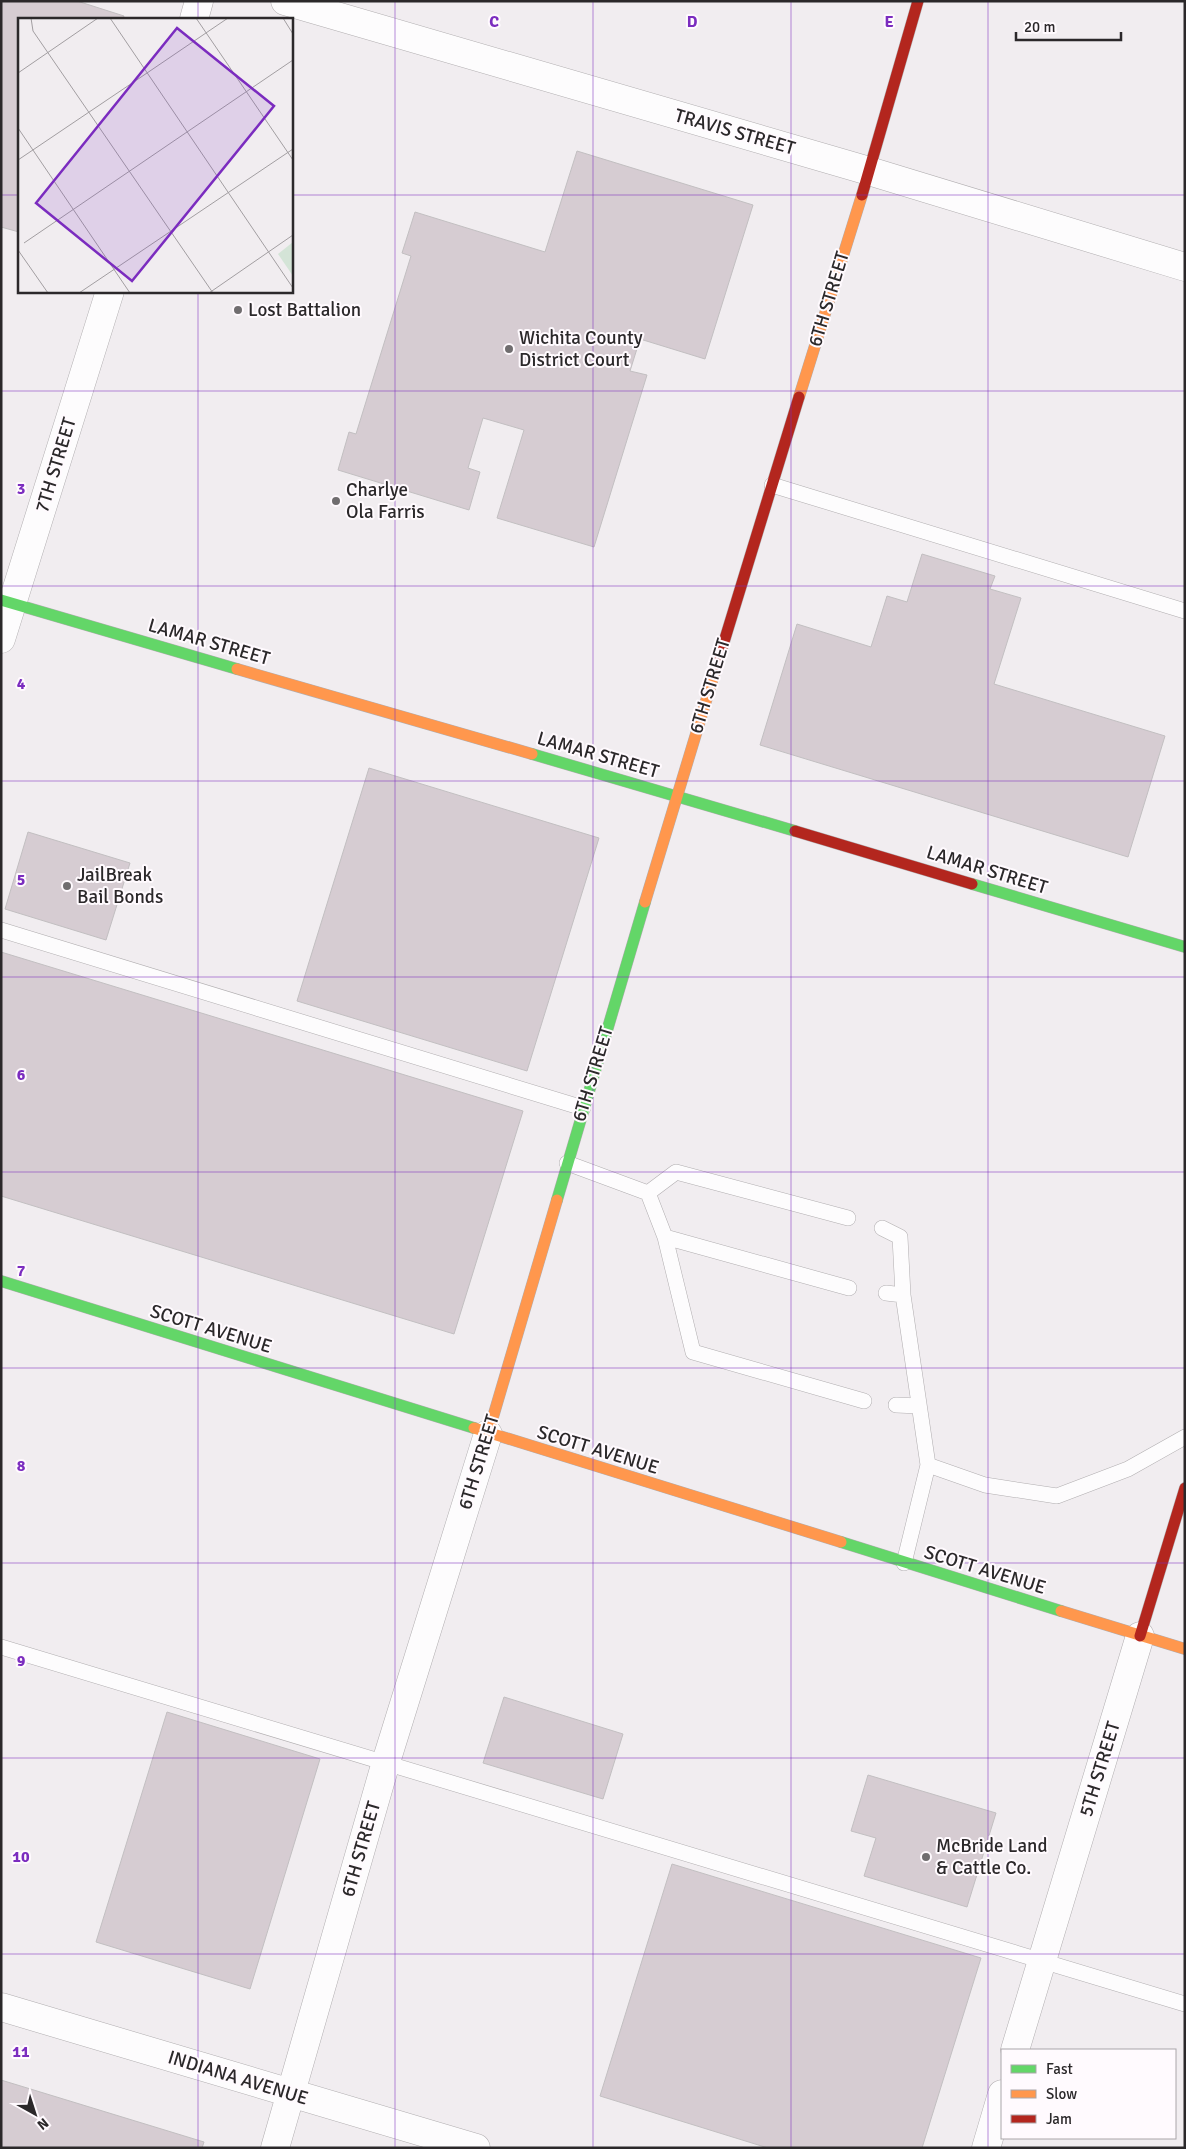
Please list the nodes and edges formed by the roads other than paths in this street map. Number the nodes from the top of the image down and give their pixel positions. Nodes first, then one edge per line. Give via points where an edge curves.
1 (199, 1) edge
2 (285, 1) edge
3 (918, 1) edge
4 (194, 18) edge
5 (869, 171) junction
6 (1185, 267) edge
7 (110, 292) edge
8 (772, 485) junction
9 (7, 601) edge
10 (1185, 611) edge
11 (1, 640) edge
12 (676, 796) junction
13 (1, 930) edge
14 (1185, 947) edge
15 (583, 1108) junction
16 (567, 1163) junction
17 (648, 1193) junction
18 (848, 1218) dead end
19 (882, 1228) dead end
20 (664, 1237) junction
21 (1, 1282) edge
22 (849, 1288) dead end
23 (886, 1293) dead end
24 (903, 1296) junction
25 (864, 1401) dead end
26 (896, 1404) dead end
27 (919, 1406) junction
28 (488, 1434) junction
29 (1185, 1437) edge
30 (928, 1465) junction
31 (1185, 1488) edge
32 (904, 1563) junction
33 (1140, 1636) junction
34 (1, 1647) edge
35 (1185, 1650) edge
36 (386, 1762) junction
37 (1042, 1961) junction
38 (1185, 2004) edge
39 (1, 2006) edge
40 (1015, 2049) edge
41 (291, 2094) junction
42 (1001, 2097) edge
43 (275, 2148) edge
44 (476, 2148) edge
45 (986, 2148) edge

1 - 4 street
2 - 5 street, TRAVIS STREET
3 - 5 main road, 6TH STREET
5 - 6 street, TRAVIS STREET
5 - 8 main road, 6TH STREET
7 - 9 street, 7TH STREET
8 - 10 lane
8 - 12 main road, 6TH STREET
9 - 11 street, 7TH STREET
9 - 12 main road, LAMAR STREET
12 - 14 main road, LAMAR STREET
12 - 15 main road, 6TH STREET
13 - 15 lane
15 - 16 main road, 6TH STREET
16 - 17 lane
16 - 28 main road, 6TH STREET
17 - 18 lane via 676,1172
17 - 20 lane
19 - 24 lane via 900,1238
20 - 22 lane
20 - 25 lane via 693,1352
21 - 28 main road, SCOTT AVENUE
23 - 24 lane
24 - 27 lane
26 - 27 lane
27 - 30 lane
28 - 32 main road, SCOTT AVENUE
28 - 36 street, 6TH STREET
29 - 30 lane via 1128,1470 1057,1496 985,1485
30 - 32 lane
31 - 33 main road, 5TH STREET
32 - 33 main road, SCOTT AVENUE
33 - 35 main road, SCOTT AVENUE
33 - 37 street, 5TH STREET
34 - 36 lane
36 - 37 lane
36 - 41 street, 6TH STREET
37 - 38 lane
37 - 40 street, 5TH STREET
39 - 41 street, INDIANA AVENUE
41 - 43 street, 6TH STREET
41 - 44 street, INDIANA AVENUE
42 - 45 street

